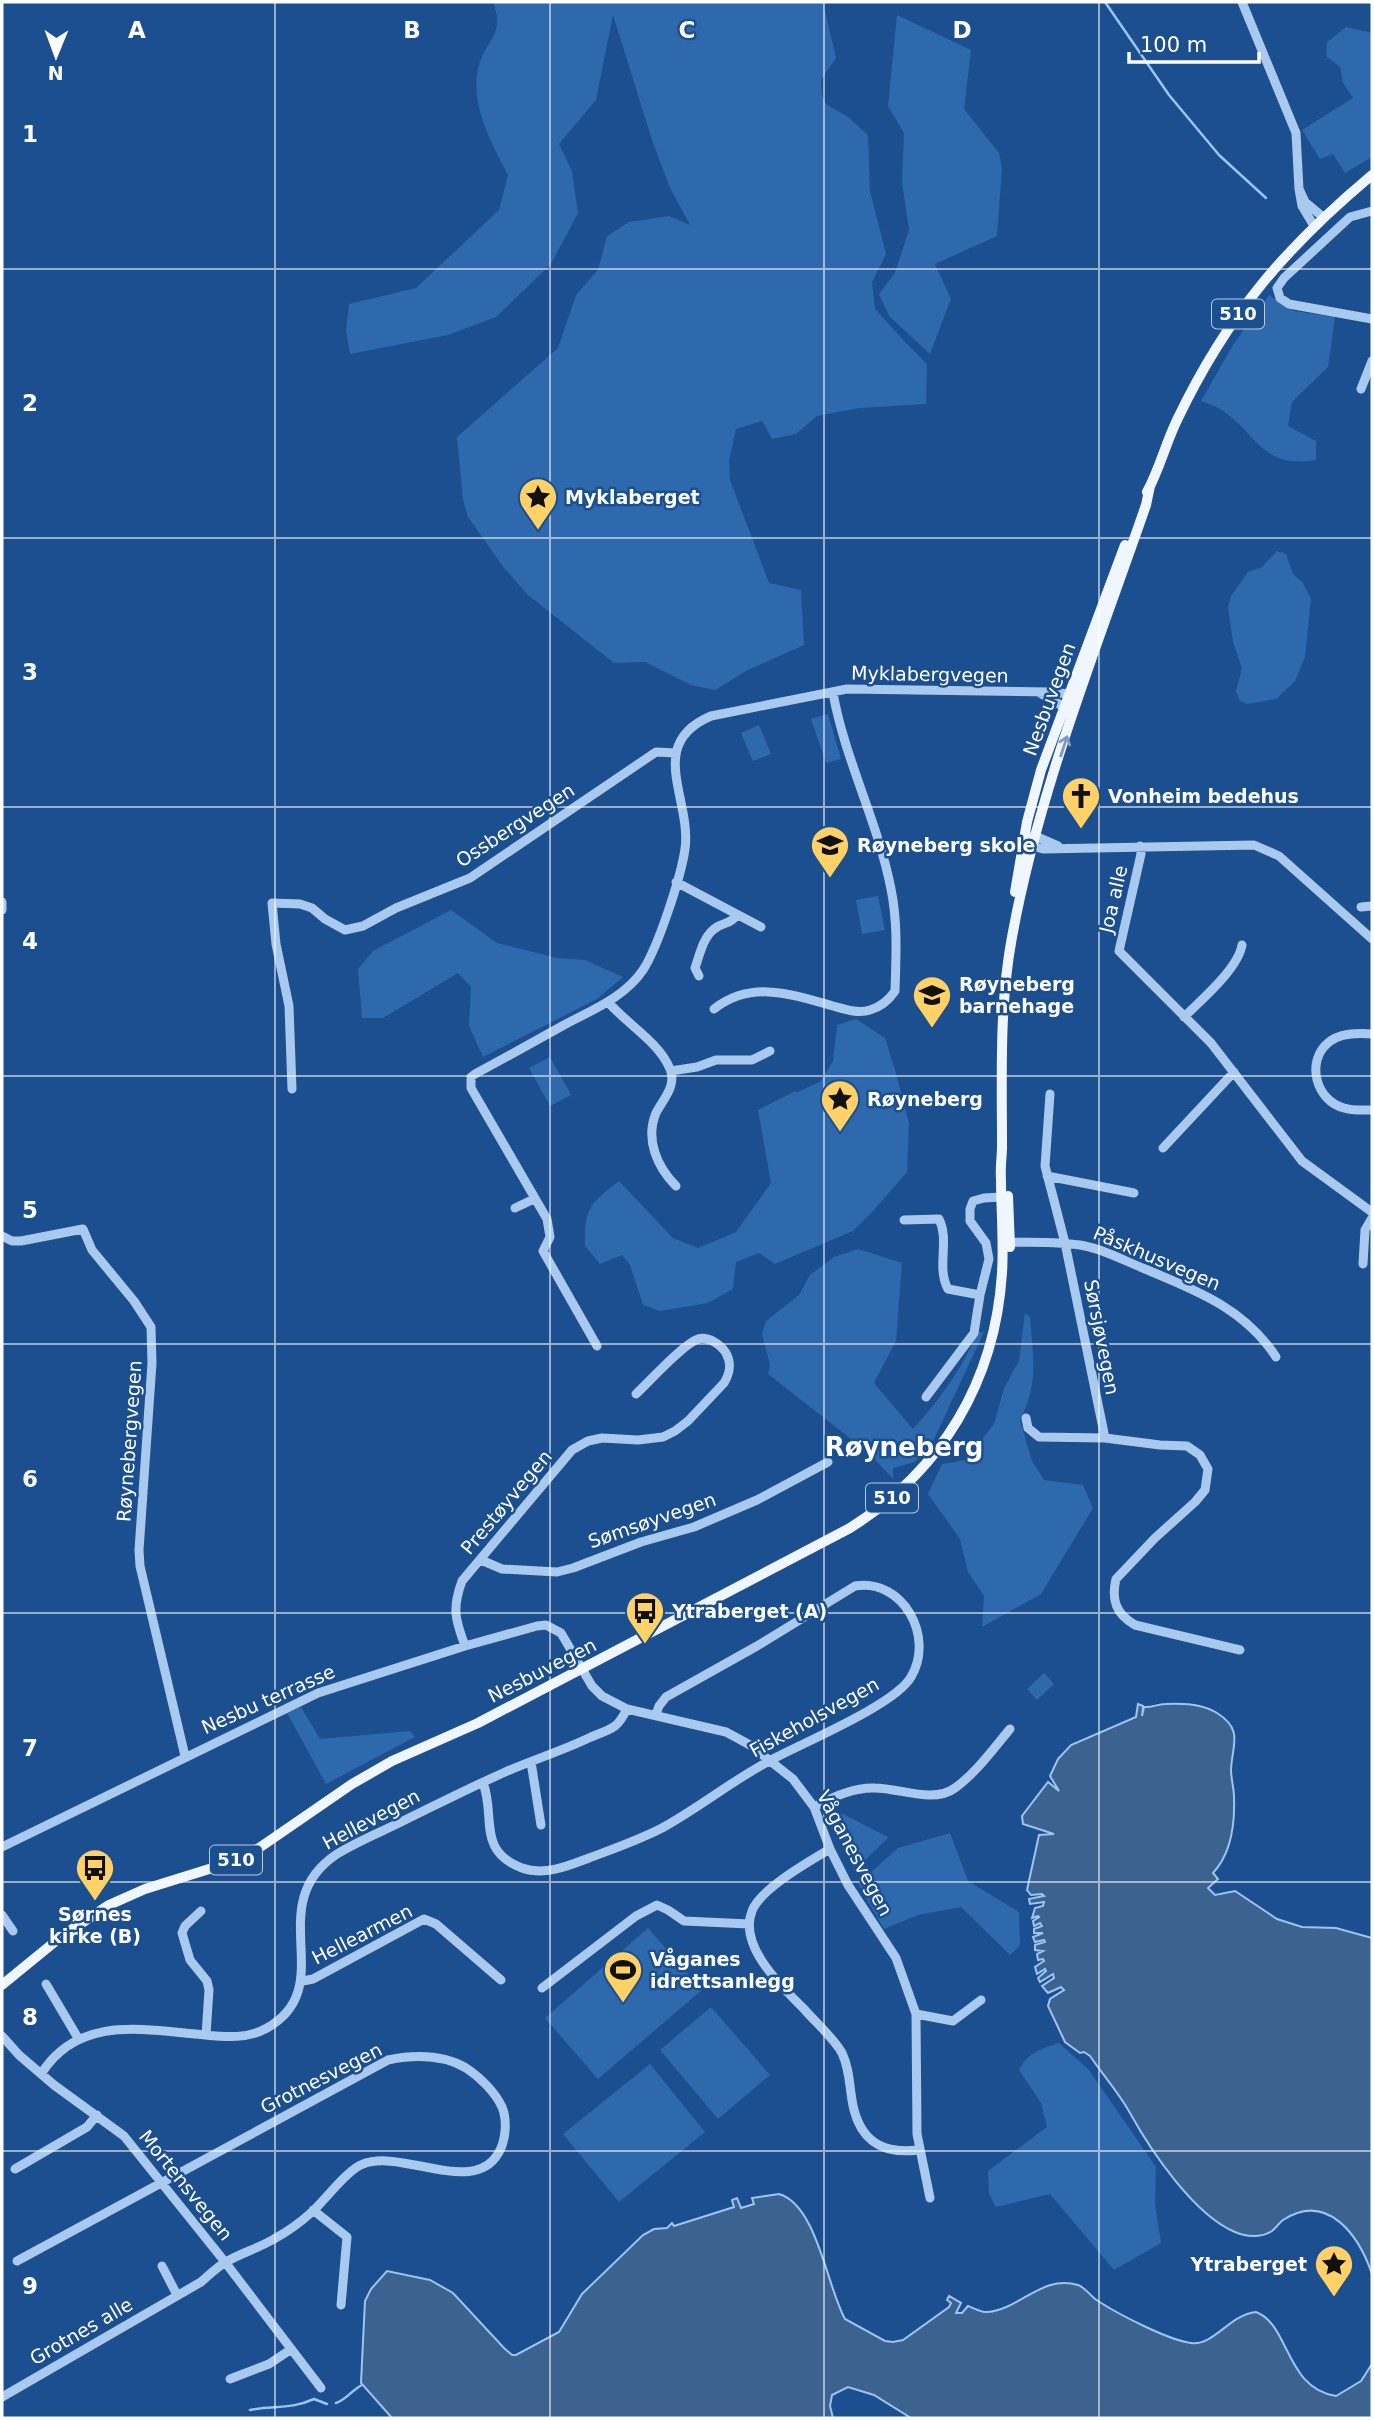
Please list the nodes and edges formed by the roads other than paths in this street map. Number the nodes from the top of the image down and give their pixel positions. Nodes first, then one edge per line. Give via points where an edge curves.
1 (1242, 2) edge
2 (1372, 175) edge
3 (1372, 211) edge
4 (1319, 221) junction
5 (1372, 319) edge
6 (1372, 361) edge
7 (1361, 389) dead end
8 (1150, 486) junction
9 (833, 692) junction
10 (1040, 693) junction
11 (1069, 694) junction
12 (1064, 706) junction
13 (1077, 707) junction
14 (676, 753) junction
15 (1031, 840) junction
16 (1140, 846) junction
17 (676, 882) junction
18 (2, 902) edge
19 (1372, 906) edge
20 (1361, 907) dead end
21 (2, 910) edge
22 (737, 915) junction
23 (761, 927) dead end
24 (1372, 939) edge
25 (1242, 945) dead end
26 (699, 976) dead end
27 (608, 1002) junction
28 (714, 1009) dead end
29 (1184, 1017) junction
30 (1372, 1034) edge
31 (770, 1051) dead end
32 (671, 1071) junction
33 (1234, 1072) junction
34 (292, 1090) dead end
35 (1050, 1094) dead end
36 (1372, 1110) edge
37 (1163, 1148) dead end
38 (1002, 1149) junction
39 (1047, 1176) junction
40 (676, 1186) dead end
41 (1134, 1193) dead end
42 (1001, 1197) junction
43 (534, 1199) junction
44 (515, 1208) dead end
45 (1372, 1212) edge
46 (1372, 1218) edge
47 (904, 1220) dead end
48 (2, 1237) edge
49 (1006, 1242) junction
50 (1065, 1243) junction
51 (1363, 1264) dead end
52 (980, 1295) junction
53 (597, 1346) dead end
54 (1276, 1357) dead end
55 (636, 1394) dead end
56 (926, 1397) dead end
57 (1026, 1418) dead end
58 (1105, 1438) junction
59 (828, 1462) dead end
60 (481, 1560) junction
61 (465, 1646) junction
62 (1240, 1650) dead end
63 (582, 1670) junction
64 (627, 1709) junction
65 (656, 1714) junction
66 (1010, 1729) dead end
67 (185, 1756) junction
68 (771, 1760) junction
69 (531, 1762) junction
70 (482, 1783) junction
71 (814, 1807) junction
72 (541, 1825) dead end
73 (2, 1847) edge
74 (830, 1849) junction
75 (201, 1912) dead end
76 (2, 1914) edge
77 (749, 1924) junction
78 (13, 1931) dead end
79 (44, 1950) junction
80 (2, 1976) edge
81 (501, 1980) dead end
82 (303, 1981) junction
83 (46, 1984) dead end
84 (2, 1985) edge
85 (542, 1987) dead end
86 (981, 2000) dead end
87 (916, 2014) junction
88 (206, 2035) junction
89 (2, 2036) edge
90 (78, 2038) junction
91 (41, 2074) junction
92 (97, 2115) junction
93 (918, 2150) junction
94 (15, 2169) dead end
95 (162, 2181) junction
96 (929, 2198) dead end
97 (313, 2210) junction
98 (17, 2261) dead end
99 (225, 2262) junction
100 (162, 2266) dead end
101 (177, 2295) junction
102 (341, 2305) dead end
103 (290, 2350) junction
104 (230, 2379) dead end
105 (321, 2388) dead end
106 (2, 2397) edge

1 - 4 street via 1296,133 1298,189
2 - 4 main road, Nesbuvegen / 510
3 - 5 street via 1350,217 1277,288 1280,298 1289,304
4 - 8 main road, Nesbuvegen / 510 via 1248,299 1215,348 1178,417
6 - 7 street
8 - 11 main road, Nesbuvegen / 510
8 - 13 main road, Nesbuvegen / 510
9 - 10 street, Myklabergvegen
9 - 14 street, Myklabergvegen via 711,716 686,733
9 - 28 street via 891,887 897,922 895,991 869,1011 851,1011 782,992 736,995
10 - 11 street, Myklabergvegen
10 - 12 street, Myklabergvegen
11 - 12 main road, Nesbuvegen / 510
11 - 13 street
12 - 13 street, Myklabergvegen
12 - 15 main road, Nesbuvegen / 510 via 1035,788
15 -> 13 main road, Nesbuvegen / 510
14 - 17 street via 676,781 686,832
14 - 34 street, Ossbergvegen via 656,752 470,878 363,926 345,930 312,908 272,903 289,1006
15 - 16 street via 1043,849
15 - 38 main road, Nesbuvegen / 510 via 1002,1016
16 - 24 street via 1254,845 1268,850
16 - 29 street, Joa alle via 1119,951
17 - 22 street
17 - 27 street via 650,958 634,981
18 - 21 street
19 - 20 street
22 - 23 street
22 - 26 street via 732,923 714,928 708,936 695,968
25 - 29 street via 1218,983
27 - 32 street via 662,1054
27 - 43 street via 471,1077 471,1088
29 - 33 street, Joa alle
30 - 36 street via 1346,1035 1329,1042 1316,1071 1330,1102
31 - 32 street via 752,1060 716,1060
32 - 40 street via 669,1092 651,1135 655,1154
33 - 37 street
33 - 45 street, Joa alle via 1302,1161
35 - 39 street, Sørsjøvegen
38 - 42 main road, Nesbuvegen / 510
38 - 49 main road, Nesbuvegen / 510
39 - 41 street
39 - 50 street, Sørsjøvegen
42 - 49 main road, Nesbuvegen / 510
42 - 52 street via 973,1201 970,1209 970,1220 986,1243 989,1259
43 - 44 street
43 - 53 street via 550,1228 543,1251
46 - 51 street via 1365,1230
47 - 52 street via 939,1219 945,1230 943,1279 948,1289
48 - 67 street, Røynebergvegen via 21,1241 83,1229 92,1250 151,1327 140,1566
49 - 50 street, Påskhusvegen
49 - 63 main road, Nesbuvegen / 510 via 991,1345 971,1398 916,1475 888,1502 826,1542
50 - 54 street, Påskhusvegen via 1103,1251 1201,1292 1247,1321
50 - 58 street, Sørsjøvegen
52 - 56 street via 974,1333
55 - 60 street, Prestøyvegen via 698,1339 708,1339 726,1353 730,1374 688,1421 663,1437 602,1437 572,1450
57 - 58 street via 1028,1428 1039,1437
58 - 62 street via 1187,1446 1200,1455 1209,1479 1200,1496 1116,1579 1118,1612 1135,1625
59 - 60 street, Sømsøyvegen via 694,1527 573,1568 556,1572 502,1569
60 - 61 street, Prestøyvegen via 462,1581 455,1599
61 - 63 street, Nesbu terrasse via 546,1625 561,1633
61 - 67 street, Nesbu terrasse via 318,1693
63 - 64 street, Våganesvegen via 602,1696
63 - 79 main road, Nesbuvegen / 510 via 367,1775 251,1853 109,1905
64 - 65 street, Våganesvegen
64 - 69 street, Hellevegen via 616,1725
65 - 68 street, Våganesvegen via 726,1732
65 - 68 street, Fiskeholsvegen via 666,1697 855,1586 866,1584 894,1594 907,1607 917,1630 919,1652 911,1679 876,1706
66 - 71 street via 953,1790 936,1794 874,1787 834,1796
67 - 73 street, Nesbu terrasse
68 - 70 street, Fiskeholsvegen via 661,1828 551,1870 521,1867 502,1855 489,1830
68 - 71 street, Våganesvegen
69 - 70 street, Hellevegen
69 - 72 street
70 - 82 street, Hellevegen via 325,1862 306,1890 300,1914
71 - 74 street, Våganesvegen
74 - 77 street via 759,1900
74 - 87 street, Våganesvegen via 896,1958
75 - 88 street via 182,1933 190,1961 207,1981
76 - 78 street
77 - 85 street via 684,1921 657,1905
77 - 93 street via 754,1948 773,1977 840,2050 848,2067 854,2110 870,2139 882,2148
79 - 80 main road, Nesbuvegen / 510
79 - 84 main road, Nesbuvegen / 510
81 - 82 street, Hellearmen via 436,1924 424,1919
82 - 88 street via 289,2009 265,2030 231,2037
83 - 90 street
86 - 87 street via 953,2021
87 - 93 street, Våganesvegen
88 - 90 street via 114,2029
89 - 91 street, Mortensvegen
90 - 91 street
91 - 92 street, Mortensvegen
92 - 94 street via 87,2127
92 - 95 street, Mortensvegen via 124,2136
93 - 96 street, Våganesvegen
95 - 97 street, Grotnesvegen via 388,2060 432,2058 466,2068 490,2088 502,2106 503,2142 498,2155 484,2167 467,2174 413,2164 363,2164
95 - 98 street, Grotnesvegen
95 - 99 street, Mortensvegen
97 - 99 street, Grotnesvegen via 277,2238
97 - 102 street via 347,2237
99 - 101 street, Grotnes alle
99 - 103 street, Mortensvegen
100 - 101 street
101 - 106 street, Grotnes alle
103 - 104 street
103 - 105 street, Mortensvegen

